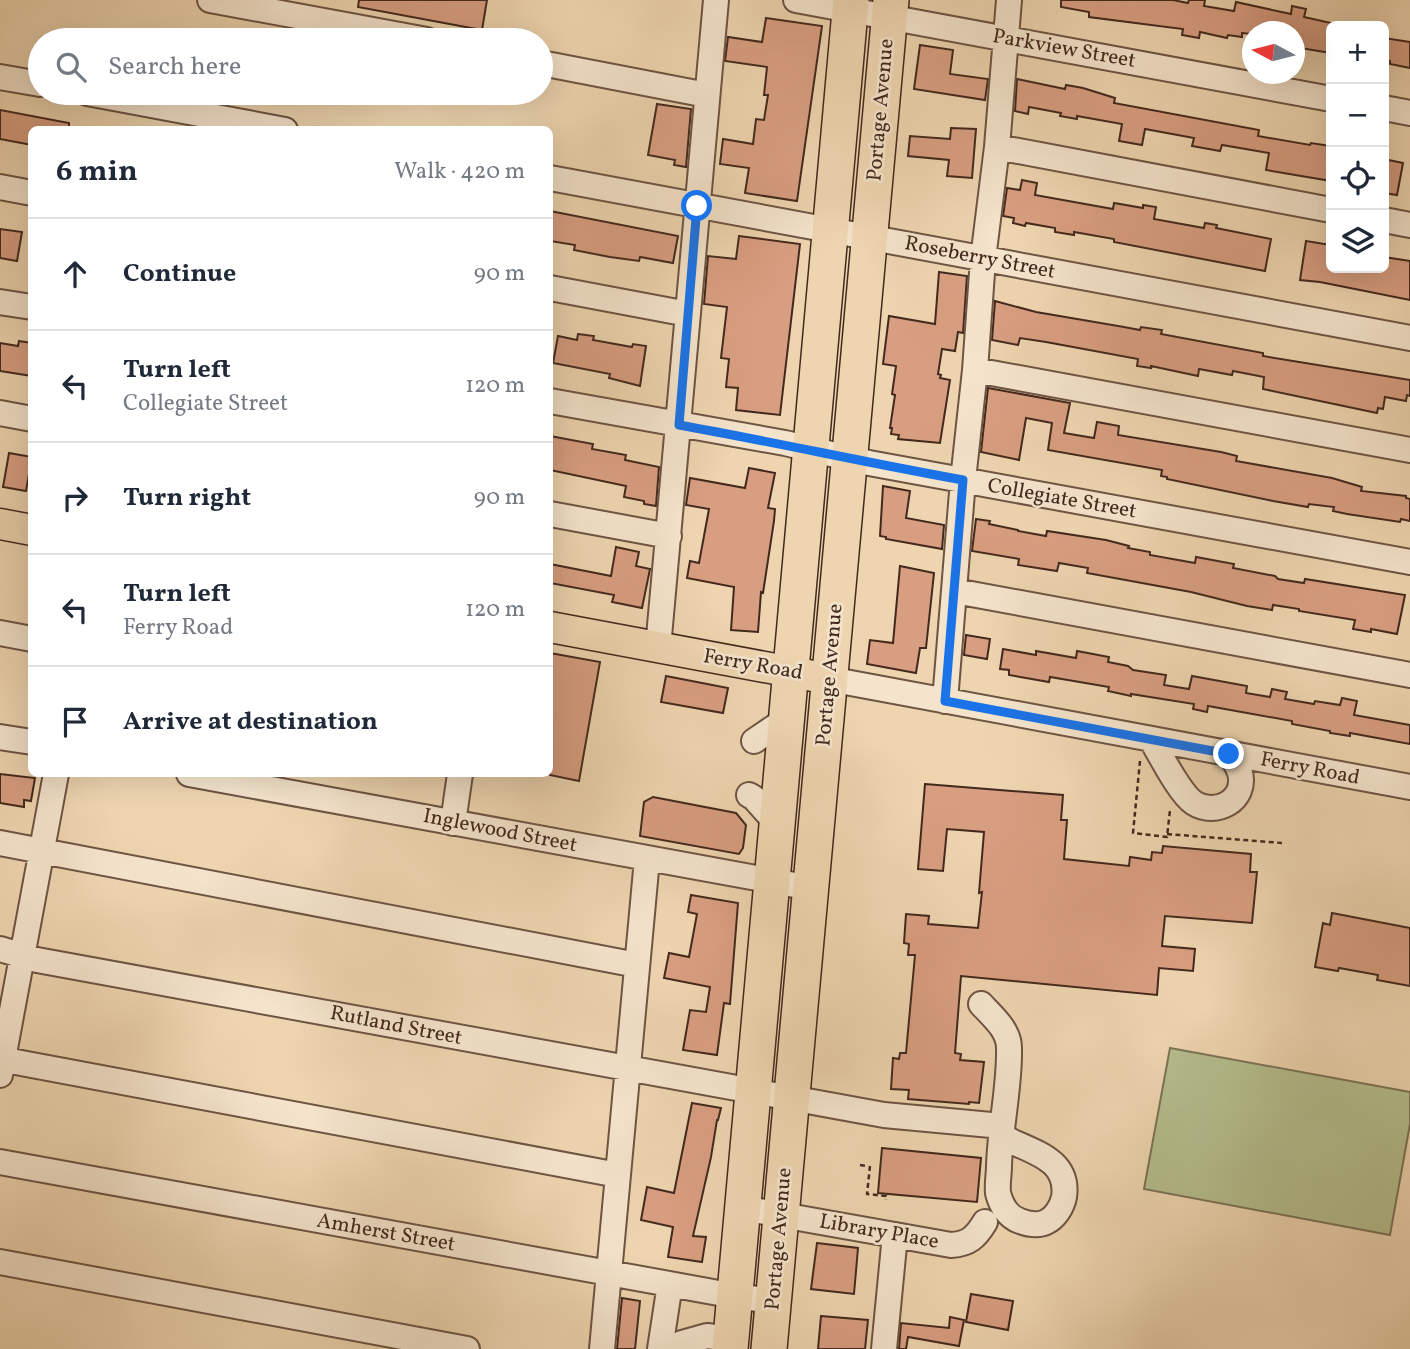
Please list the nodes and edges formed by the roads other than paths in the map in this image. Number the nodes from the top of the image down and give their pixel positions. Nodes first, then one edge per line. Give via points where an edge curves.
1 (210, 0) edge
2 (716, 0) edge
3 (796, 0) edge
4 (1009, 0) edge
5 (851, 5) edge
6 (890, 9) edge
7 (362, 28) edge
8 (1006, 38) junction
9 (553, 65) edge
10 (0, 77) edge
11 (28, 82) edge
12 (707, 95) junction
13 (1326, 98) edge
14 (151, 105) edge
15 (1389, 109) edge
16 (1410, 113) edge
17 (264, 126) edge
18 (997, 147) junction
19 (553, 179) edge
20 (0, 187) edge
21 (28, 192) edge
22 (697, 206) junction
23 (1326, 209) edge
24 (1389, 221) edge
25 (1410, 225) edge
26 (831, 231) junction
27 (869, 238) junction
28 (983, 259) junction
29 (553, 289) edge
30 (0, 302) edge
31 (28, 306) edge
32 (688, 314) junction
33 (1410, 338) edge
34 (975, 370) junction
35 (553, 402) edge
36 (0, 413) edge
37 (28, 418) edge
38 (679, 425) junction
39 (811, 450) junction
40 (1410, 450) edge
41 (849, 459) junction
42 (963, 480) junction
43 (553, 515) edge
44 (0, 524) edge
45 (28, 529) edge
46 (669, 536) junction
47 (1410, 562) edge
48 (955, 591) junction
49 (553, 629) edge
50 (0, 633) edge
51 (28, 638) edge
52 (658, 648) junction
53 (792, 673) junction
54 (1410, 675) edge
55 (830, 679) junction
56 (945, 701) junction
57 (788, 718) junction
58 (0, 737) edge
59 (28, 741) edge
60 (754, 741) dead end
61 (1145, 748) junction
62 (1229, 754) junction
63 (55, 777) edge
64 (205, 777) edge
65 (460, 777) edge
66 (1410, 788) edge
67 (749, 795) dead end
68 (453, 822) junction
69 (778, 825) junction
70 (0, 843) edge
71 (42, 850) junction
72 (647, 859) junction
73 (772, 882) junction
74 (811, 888) junction
75 (11, 952) edge
76 (637, 965) junction
77 (981, 1004) dead end
78 (1, 1064) edge
79 (627, 1069) junction
80 (753, 1092) junction
81 (792, 1098) junction
82 (0, 1162) edge
83 (618, 1175) junction
84 (742, 1208) junction
85 (781, 1214) junction
86 (980, 1230) dead end
87 (895, 1235) junction
88 (0, 1262) edge
89 (610, 1273) junction
90 (670, 1284) junction
91 (735, 1296) junction
92 (773, 1301) junction
93 (731, 1344) edge
94 (667, 1347) edge
95 (467, 1349) edge
96 (603, 1349) edge
97 (769, 1349) edge
98 (884, 1349) edge

1 - 7 street
2 - 12 street
3 - 5 street, Parkview Street
4 - 8 street
5 - 6 street, Parkview Street
5 - 26 highway, Portage Avenue
6 - 8 street, Parkview Street
6 - 27 highway, Portage Avenue
8 - 13 street, Parkview Street
8 - 18 street
9 - 12 street
10 - 11 street
12 - 22 street
14 - 17 street
15 - 16 street
18 - 23 street
18 - 28 street
19 - 22 street, Roseberry Street
20 - 21 street
22 - 26 street, Roseberry Street
22 - 32 street
24 - 25 street
26 - 27 street, Roseberry Street
26 - 39 highway, Portage Avenue
27 - 28 street, Roseberry Street
27 - 41 highway, Portage Avenue
28 - 33 street, Roseberry Street
28 - 34 street
29 - 32 street
30 - 31 street
32 - 38 street
34 - 40 street
34 - 42 street
35 - 38 street, Collegiate Street
36 - 37 street
38 - 39 street, Collegiate Street
38 - 46 street
39 - 41 street, Collegiate Street
39 - 53 highway, Portage Avenue
41 - 42 street, Collegiate Street
41 - 55 highway, Portage Avenue
42 - 47 street, Collegiate Street
42 - 48 street
43 - 46 street
44 - 45 main road
46 - 52 street
48 - 54 street
48 - 56 street
49 - 52 main road, Ferry Road
50 - 51 street
52 - 53 main road, Ferry Road
53 - 55 main road, Ferry Road
53 - 57 highway, Portage Avenue
55 - 56 street, Ferry Road
55 - 74 highway, Portage Avenue
56 - 61 street, Ferry Road
57 - 60 street
57 - 69 highway, Portage Avenue
58 - 59 street
61 - 62 street, Ferry Road
61 - 62 street via 1188,798 1204,807 1229,804 1240,790 1240,772
62 - 66 street, Ferry Road
63 - 71 street
64 - 68 street, Inglewood Street
65 - 68 street
67 - 69 street
68 - 72 street, Inglewood Street
69 - 73 highway, Portage Avenue
70 - 71 street
71 - 75 street
71 - 76 street
72 - 73 street, Inglewood Street
72 - 76 street
73 - 74 street, Inglewood Street
73 - 80 highway, Portage Avenue
74 - 81 highway, Portage Avenue
75 - 78 street
75 - 79 street, Rutland Street
76 - 79 street
77 - 81 street, Rutland Street via 1006,1032 1009,1047 1001,1131
78 - 83 street
79 - 80 street, Rutland Street
79 - 83 street
80 - 81 street, Rutland Street
80 - 84 highway, Portage Avenue
81 - 85 highway, Portage Avenue
82 - 89 street, Amherst Street
83 - 89 street
84 - 85 street, Library Place
84 - 91 highway, Portage Avenue
85 - 87 street, Library Place
85 - 92 highway, Portage Avenue
86 - 87 street, Library Place via 965,1244 951,1245
87 - 98 street
88 - 95 street
89 - 90 street, Amherst Street
89 - 96 street
90 - 91 street, Amherst Street
90 - 94 street
91 - 92 street, Amherst Street
91 - 93 highway, Portage Avenue
92 - 97 highway, Portage Avenue
93 - 94 street via 707,1336

